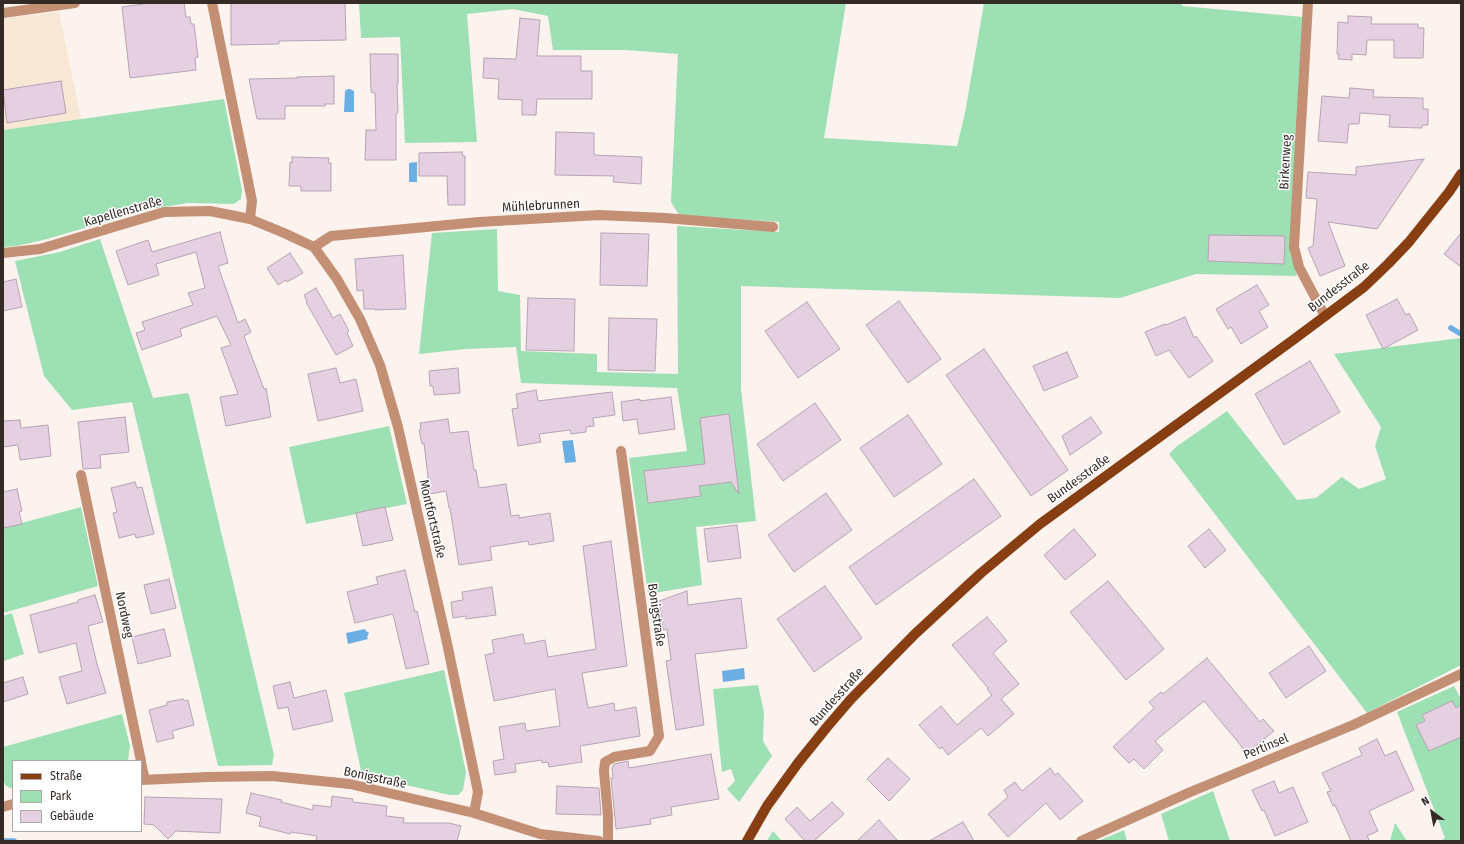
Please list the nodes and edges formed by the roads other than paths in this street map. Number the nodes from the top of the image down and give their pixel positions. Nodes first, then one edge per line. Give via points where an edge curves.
1 (75, 3) edge
2 (212, 3) edge
3 (1308, 3) edge
4 (3, 13) edge
5 (1461, 174) edge
6 (250, 219) junction
7 (773, 226) dead end
8 (314, 247) junction
9 (3, 253) edge
10 (1325, 316) junction
11 (621, 451) dead end
12 (81, 475) dead end
13 (1461, 674) edge
14 (141, 760) edge
15 (143, 780) edge
16 (474, 813) junction
17 (599, 841) edge
18 (608, 841) edge
19 (746, 841) edge
20 (1081, 841) edge

1 - 4 street
2 - 6 street via 252,201
3 - 10 street, Birkenweg via 1294,247 1299,267
5 - 10 main road, Bundesstraße via 1421,227 1388,264 1364,287
6 - 8 street, Kapellenstraße
6 - 9 street, Kapellenstraße via 210,211 164,212 40,249
7 - 8 street, Mühlebrunnen via 665,218 592,216 479,222 331,236
8 - 16 street, Montfortstraße via 337,279 360,319 380,365 398,427 478,792
10 - 19 main road, Bundesstraße via 1040,524 971,582 851,699 798,763
11 - 18 street, Bonigstraße via 659,736 650,751 614,757 605,762
12 - 14 street, Nordweg
13 - 20 street, Pertinsel via 1353,725 1188,793
15 - 16 street, Bonigstraße via 272,776 350,784
16 - 17 street, Bonigstraße via 540,834

